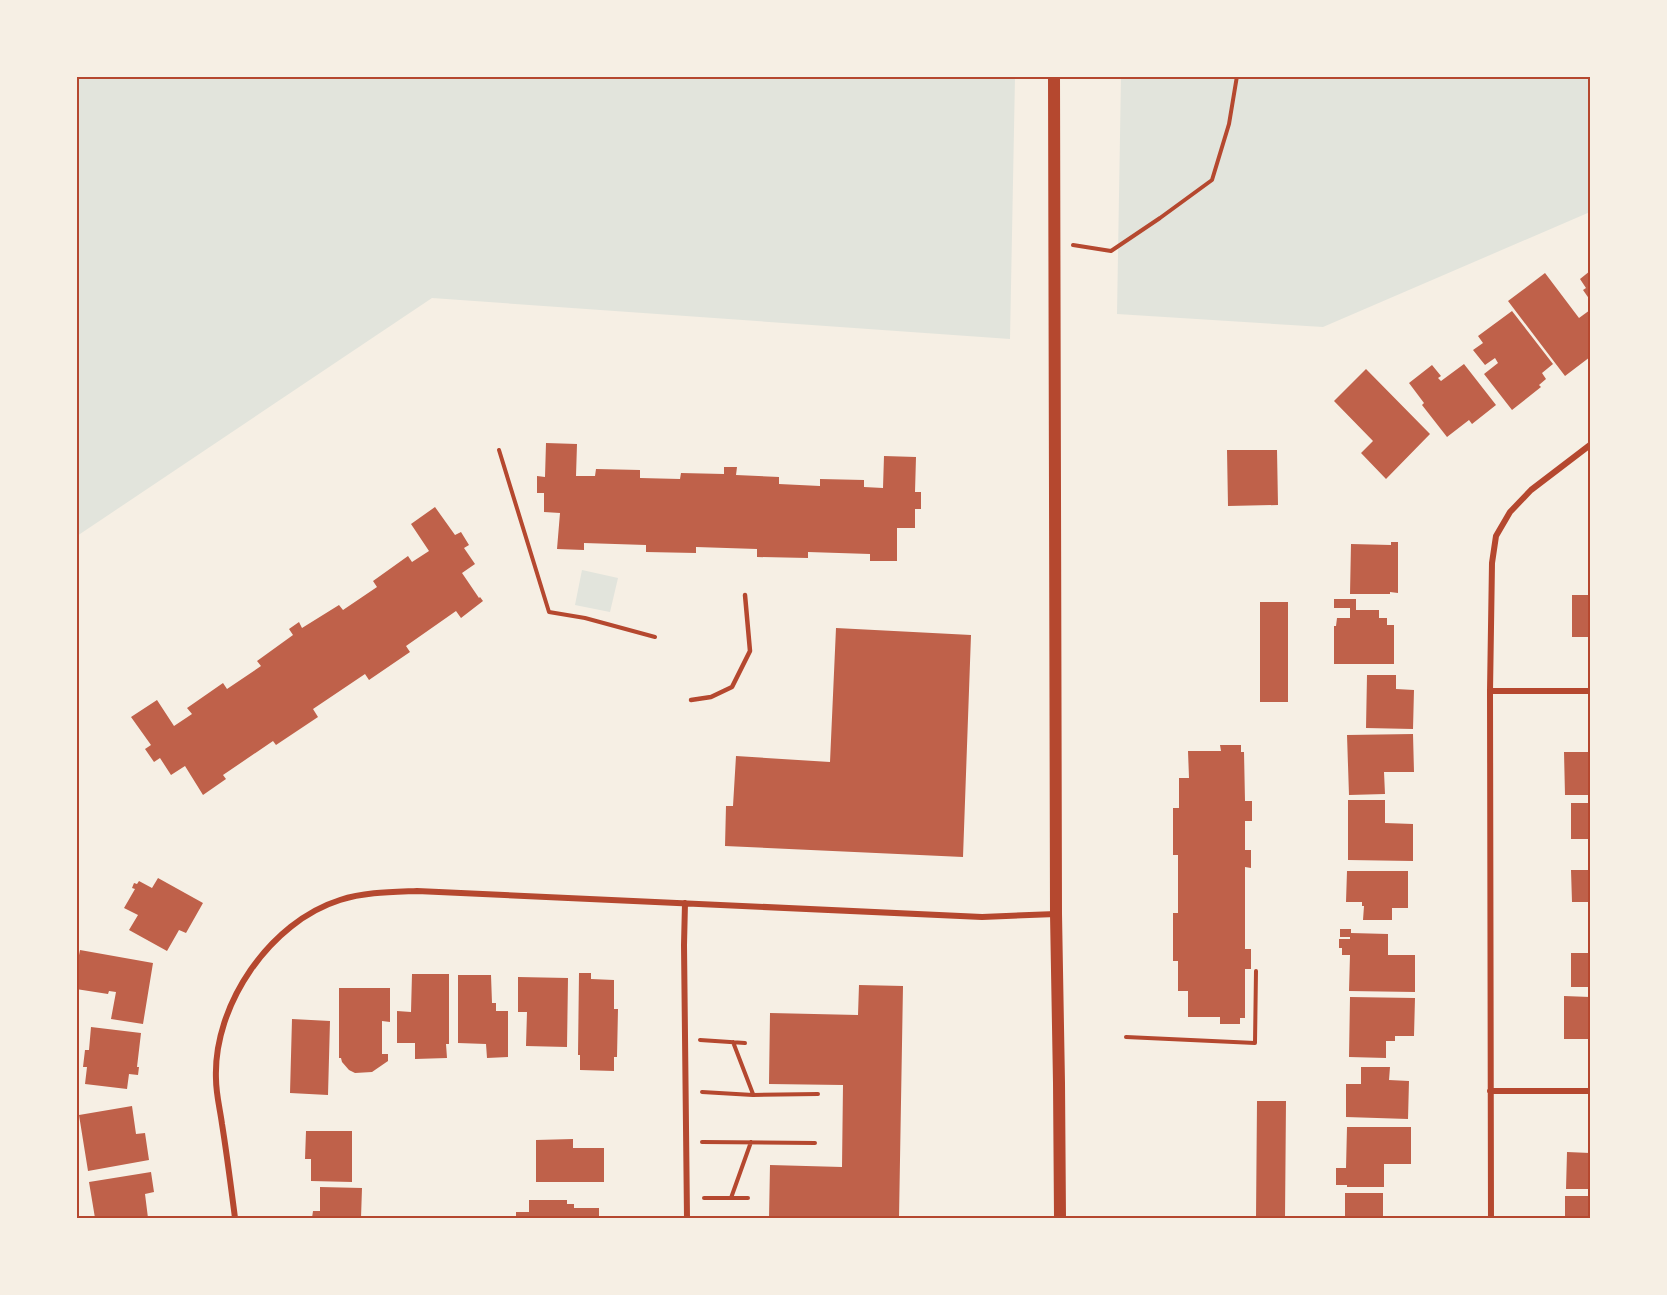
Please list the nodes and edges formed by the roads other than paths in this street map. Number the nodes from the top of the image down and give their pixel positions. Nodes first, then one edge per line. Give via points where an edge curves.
1 (1054, 76) edge
2 (1590, 444) edge
3 (746, 595) dead end
4 (1490, 691) junction
5 (1590, 691) edge
6 (691, 700) dead end
7 (685, 903) junction
8 (1056, 914) junction
9 (1490, 1091) junction
10 (1590, 1091) edge
11 (236, 1218) edge
12 (687, 1218) edge
13 (1060, 1218) edge
14 (1491, 1218) edge

1 - 8 main road
2 - 4 street via 1530,490 1510,512 1496,536
3 - 6 lane via 750,651 732,687 711,697
4 - 5 street
4 - 9 street
7 - 8 street via 982,917
7 - 11 street via 378,892 328,904 292,926 263,953 246,976 232,1001 220,1037 216,1079
7 - 12 street
8 - 13 main road
9 - 10 street
9 - 14 street

